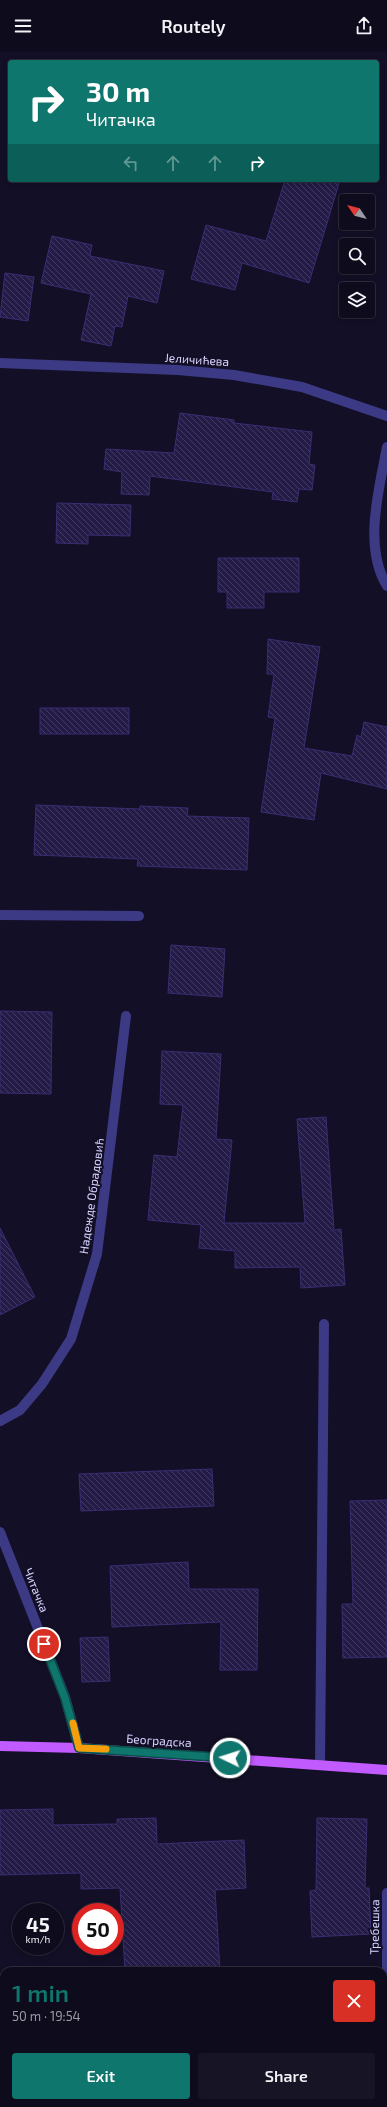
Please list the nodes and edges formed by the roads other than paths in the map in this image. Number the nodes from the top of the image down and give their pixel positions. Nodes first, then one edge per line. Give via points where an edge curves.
1 (0, 363) edge
2 (387, 416) edge
3 (387, 448) edge
4 (387, 586) edge
5 (0, 915) edge
6 (139, 916) dead end
7 (126, 1016) dead end
8 (324, 1324) dead end
9 (0, 1421) edge
10 (0, 1532) edge
11 (0, 1746) edge
12 (79, 1748) junction
13 (320, 1765) junction
14 (387, 1770) edge
15 (387, 1893) edge
16 (387, 2058) edge

1 - 2 street, Јеличићева via 178,370 234,375 302,387
3 - 4 street via 376,504 374,542 382,578
5 - 6 street
7 - 9 street, Надежде Обрадовић via 95,1261 71,1339 42,1384 20,1410
8 - 13 street
10 - 12 street, Читачка via 65,1698
11 - 12 main road, Београдска
12 - 13 main road, Београдска
13 - 14 main road, Београдска
15 - 16 street, Требешка

